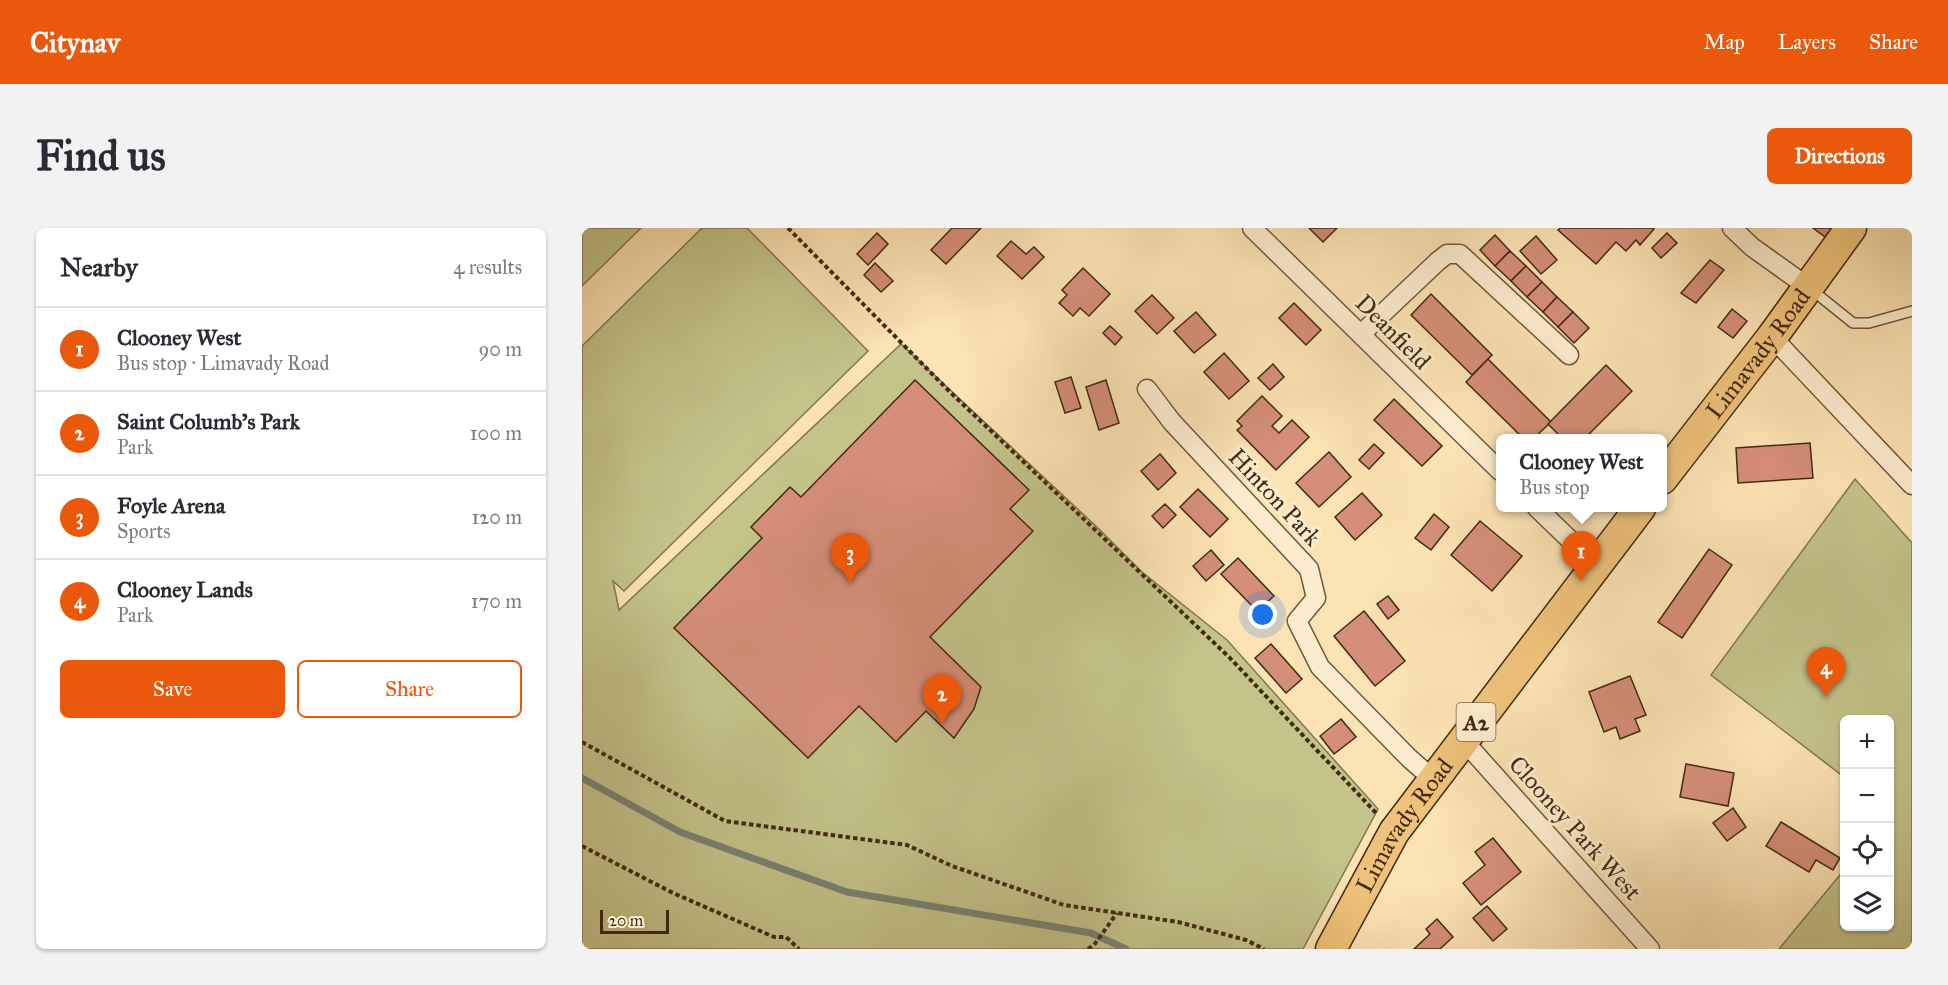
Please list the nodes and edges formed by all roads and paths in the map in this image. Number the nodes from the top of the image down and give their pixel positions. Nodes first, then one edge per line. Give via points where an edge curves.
1 (788, 228) edge
2 (1252, 228) edge
3 (1732, 228) edge
4 (1851, 228) edge
5 (1808, 287) junction
6 (1912, 311) edge
7 (1361, 334) junction
8 (1772, 337) junction
9 (1569, 355) dead end
10 (1147, 389) dead end
11 (1496, 467) edge
12 (1667, 472) edge
13 (1912, 485) edge
14 (1542, 512) edge
15 (1636, 512) edge
16 (1595, 564) junction
17 (1463, 740) junction
18 (582, 742) edge
19 (1434, 780) junction
20 (1394, 832) junction
21 (582, 846) edge
22 (1117, 913) junction
23 (799, 949) edge
24 (1088, 949) edge
25 (1264, 949) edge
26 (1331, 949) edge
27 (1650, 949) edge

1 - 20 path via 942,384 1229,657
2 - 7 street, Deanfield
3 - 5 street
4 - 5 highway, Limavady Road
5 - 6 lane via 1853,323 1869,323
5 - 8 highway, Limavady Road
7 - 9 street via 1437,262 1447,254 1460,254
7 - 11 street, Deanfield
8 - 12 highway, Limavady Road
8 - 13 street
10 - 19 street, Hinton Park via 1172,422 1309,569 1316,598 1297,621 1320,667
14 - 16 street
15 - 16 highway, Limavady Road / A2
16 - 17 highway, Limavady Road / A2
17 - 19 highway, Limavady Road / A2
17 - 27 street, Clooney Park West
18 - 22 path via 725,821 907,845 952,866 1064,905
19 - 20 highway, Limavady Road / A2
20 - 26 highway, Limavady Road / A2
21 - 23 path via 683,897 774,937 786,937
22 - 24 path
22 - 25 path via 1178,922 1246,940

